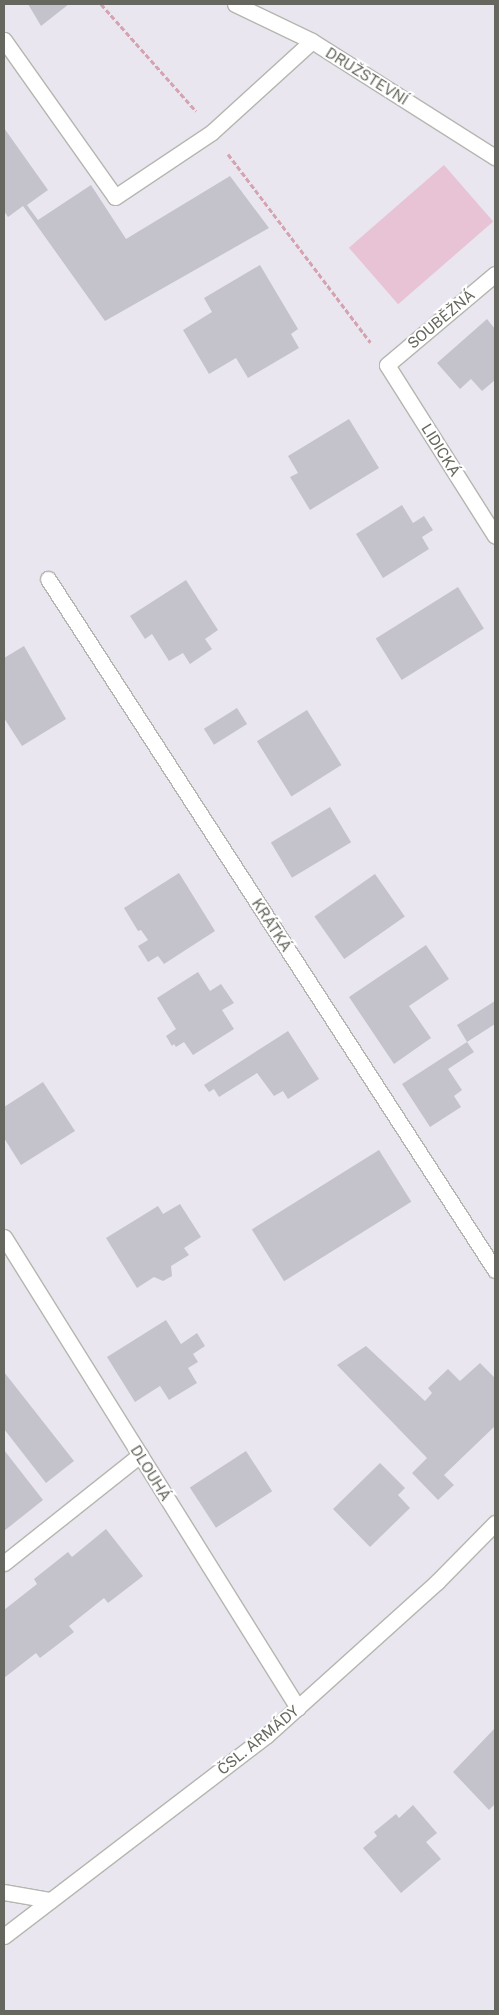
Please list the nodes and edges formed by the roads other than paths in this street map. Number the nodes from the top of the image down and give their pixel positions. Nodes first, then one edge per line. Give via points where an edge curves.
1 (235, 4) edge
2 (4, 40) edge
3 (312, 41) junction
4 (495, 157) edge
5 (495, 274) edge
6 (387, 365) joint
7 (495, 536) edge
8 (48, 579) dead end
9 (4, 1237) edge
10 (495, 1270) edge
11 (140, 1455) junction
12 (495, 1523) edge
13 (4, 1563) edge
14 (298, 1708) junction
15 (4, 1892) edge
16 (50, 1900) junction
17 (4, 1936) edge

1 - 3 street, DRUŽSTEVNÍ
2 - 3 street via 115,197 212,132
3 - 4 street, DRUŽSTEVNÍ
5 - 6 street, SOUBĚŽNÁ
6 - 7 street, LIDICKÁ
8 - 10 street, KRÁTKÁ
9 - 11 street, DLOUHÁ
11 - 13 street
11 - 14 street, DLOUHÁ
12 - 14 street, ČSL. ARMÁDY
14 - 16 street, ČSL. ARMÁDY
15 - 16 street
16 - 17 street, ČSL. ARMÁDY

